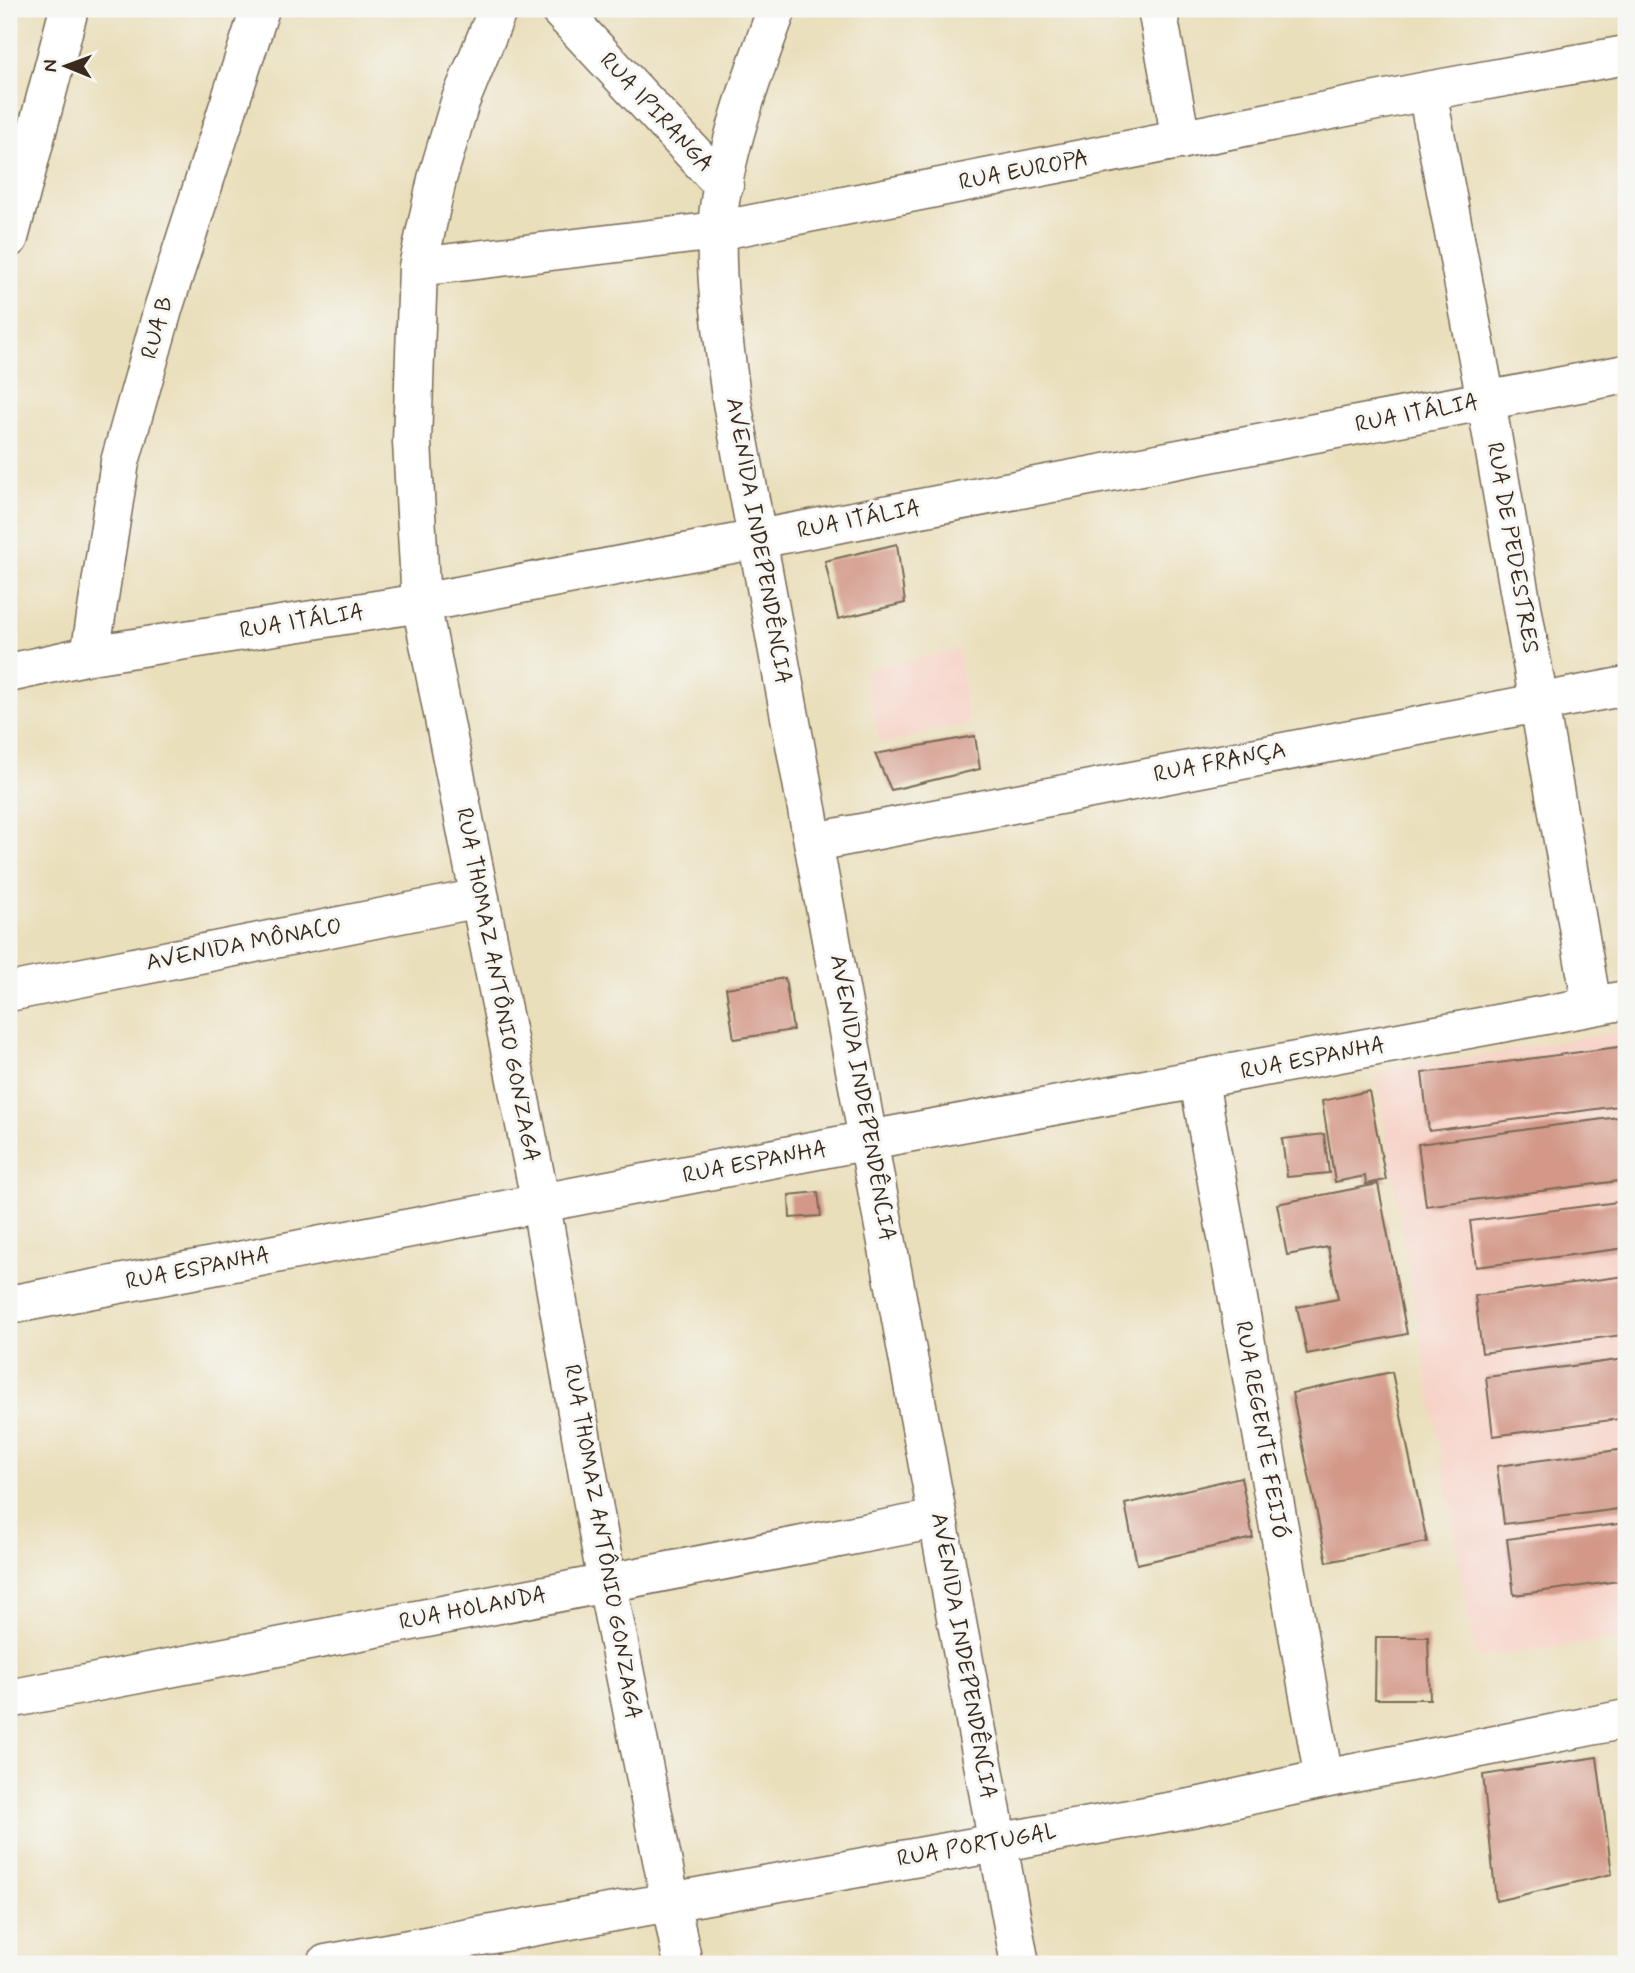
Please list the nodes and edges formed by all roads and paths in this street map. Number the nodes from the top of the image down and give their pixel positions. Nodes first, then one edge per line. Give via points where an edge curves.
1 (69, 9) edge
2 (260, 9) edge
3 (498, 9) edge
4 (559, 9) edge
5 (777, 9) edge
6 (1157, 9) edge
7 (1626, 55) edge
8 (1427, 91) junction
9 (1181, 140) junction
10 (724, 186) junction
11 (717, 231) junction
12 (9, 238) edge
13 (418, 267) junction
14 (1626, 374) edge
15 (1486, 401) junction
16 (757, 539) junction
17 (421, 603) junction
18 (90, 655) junction
19 (9, 673) edge
20 (1626, 686) edge
21 (1540, 702) junction
22 (815, 842) junction
23 (480, 898) junction
24 (9, 992) edge
25 (1609, 1003) edge
26 (1199, 1081) junction
27 (869, 1140) junction
28 (541, 1205) junction
29 (9, 1305) edge
30 (937, 1519) junction
31 (607, 1584) junction
32 (9, 1699) edge
33 (1626, 1719) edge
34 (1324, 1779) junction
35 (997, 1843) junction
36 (671, 1903) junction
37 (327, 1964) edge
38 (683, 1964) edge
39 (1020, 1964) edge

1 - 12 street
2 - 18 street, RUA B via 164,306 120,462
3 - 13 street, RUA THOMAZ ANTÔNIO GONZAGA via 460,102
4 - 10 street, RUA IPIRANGA
5 - 10 street, AVENIDA INDEPENDÊNCIA via 750,81
6 - 9 street
7 - 8 street, RUA EUROPA
8 - 9 street, RUA EUROPA
8 - 15 street, RUA DE PEDESTRES
9 - 11 street, RUA EUROPA
10 - 11 street, AVENIDA INDEPENDÊNCIA
11 - 13 street, RUA EUROPA
11 - 16 street, AVENIDA INDEPENDÊNCIA via 731,397
13 - 17 street, RUA THOMAZ ANTÔNIO GONZAGA via 412,442
14 - 15 street, RUA ITÁLIA
15 - 16 street, RUA ITÁLIA
15 - 21 street, RUA DE PEDESTRES
16 - 17 street, RUA ITÁLIA
16 - 22 street, AVENIDA INDEPENDÊNCIA
17 - 18 street, RUA ITÁLIA
17 - 23 street, RUA THOMAZ ANTÔNIO GONZAGA
18 - 19 street, RUA ITÁLIA
20 - 21 street, RUA FRANÇA
21 - 22 street, RUA FRANÇA
21 - 25 street, RUA DE PEDESTRES
22 - 27 street, AVENIDA INDEPENDÊNCIA
23 - 24 street, AVENIDA MÔNACO
23 - 28 street, RUA THOMAZ ANTÔNIO GONZAGA
25 - 26 street, RUA ESPANHA
26 - 27 street, RUA ESPANHA
26 - 34 street, RUA REGENTE FEIJÓ
27 - 28 street, RUA ESPANHA
27 - 30 street, AVENIDA INDEPENDÊNCIA
28 - 29 street, RUA ESPANHA
28 - 31 street, RUA THOMAZ ANTÔNIO GONZAGA
30 - 31 street, RUA HOLANDA
30 - 35 street, AVENIDA INDEPENDÊNCIA
31 - 32 street, RUA HOLANDA
31 - 36 street, RUA THOMAZ ANTÔNIO GONZAGA
33 - 34 street, RUA PORTUGAL
34 - 35 street, RUA PORTUGAL via 1196,1808
35 - 36 street, RUA PORTUGAL
35 - 39 street, AVENIDA INDEPENDÊNCIA
36 - 37 street, RUA PORTUGAL
36 - 38 street, RUA THOMAZ ANTÔNIO GONZAGA

